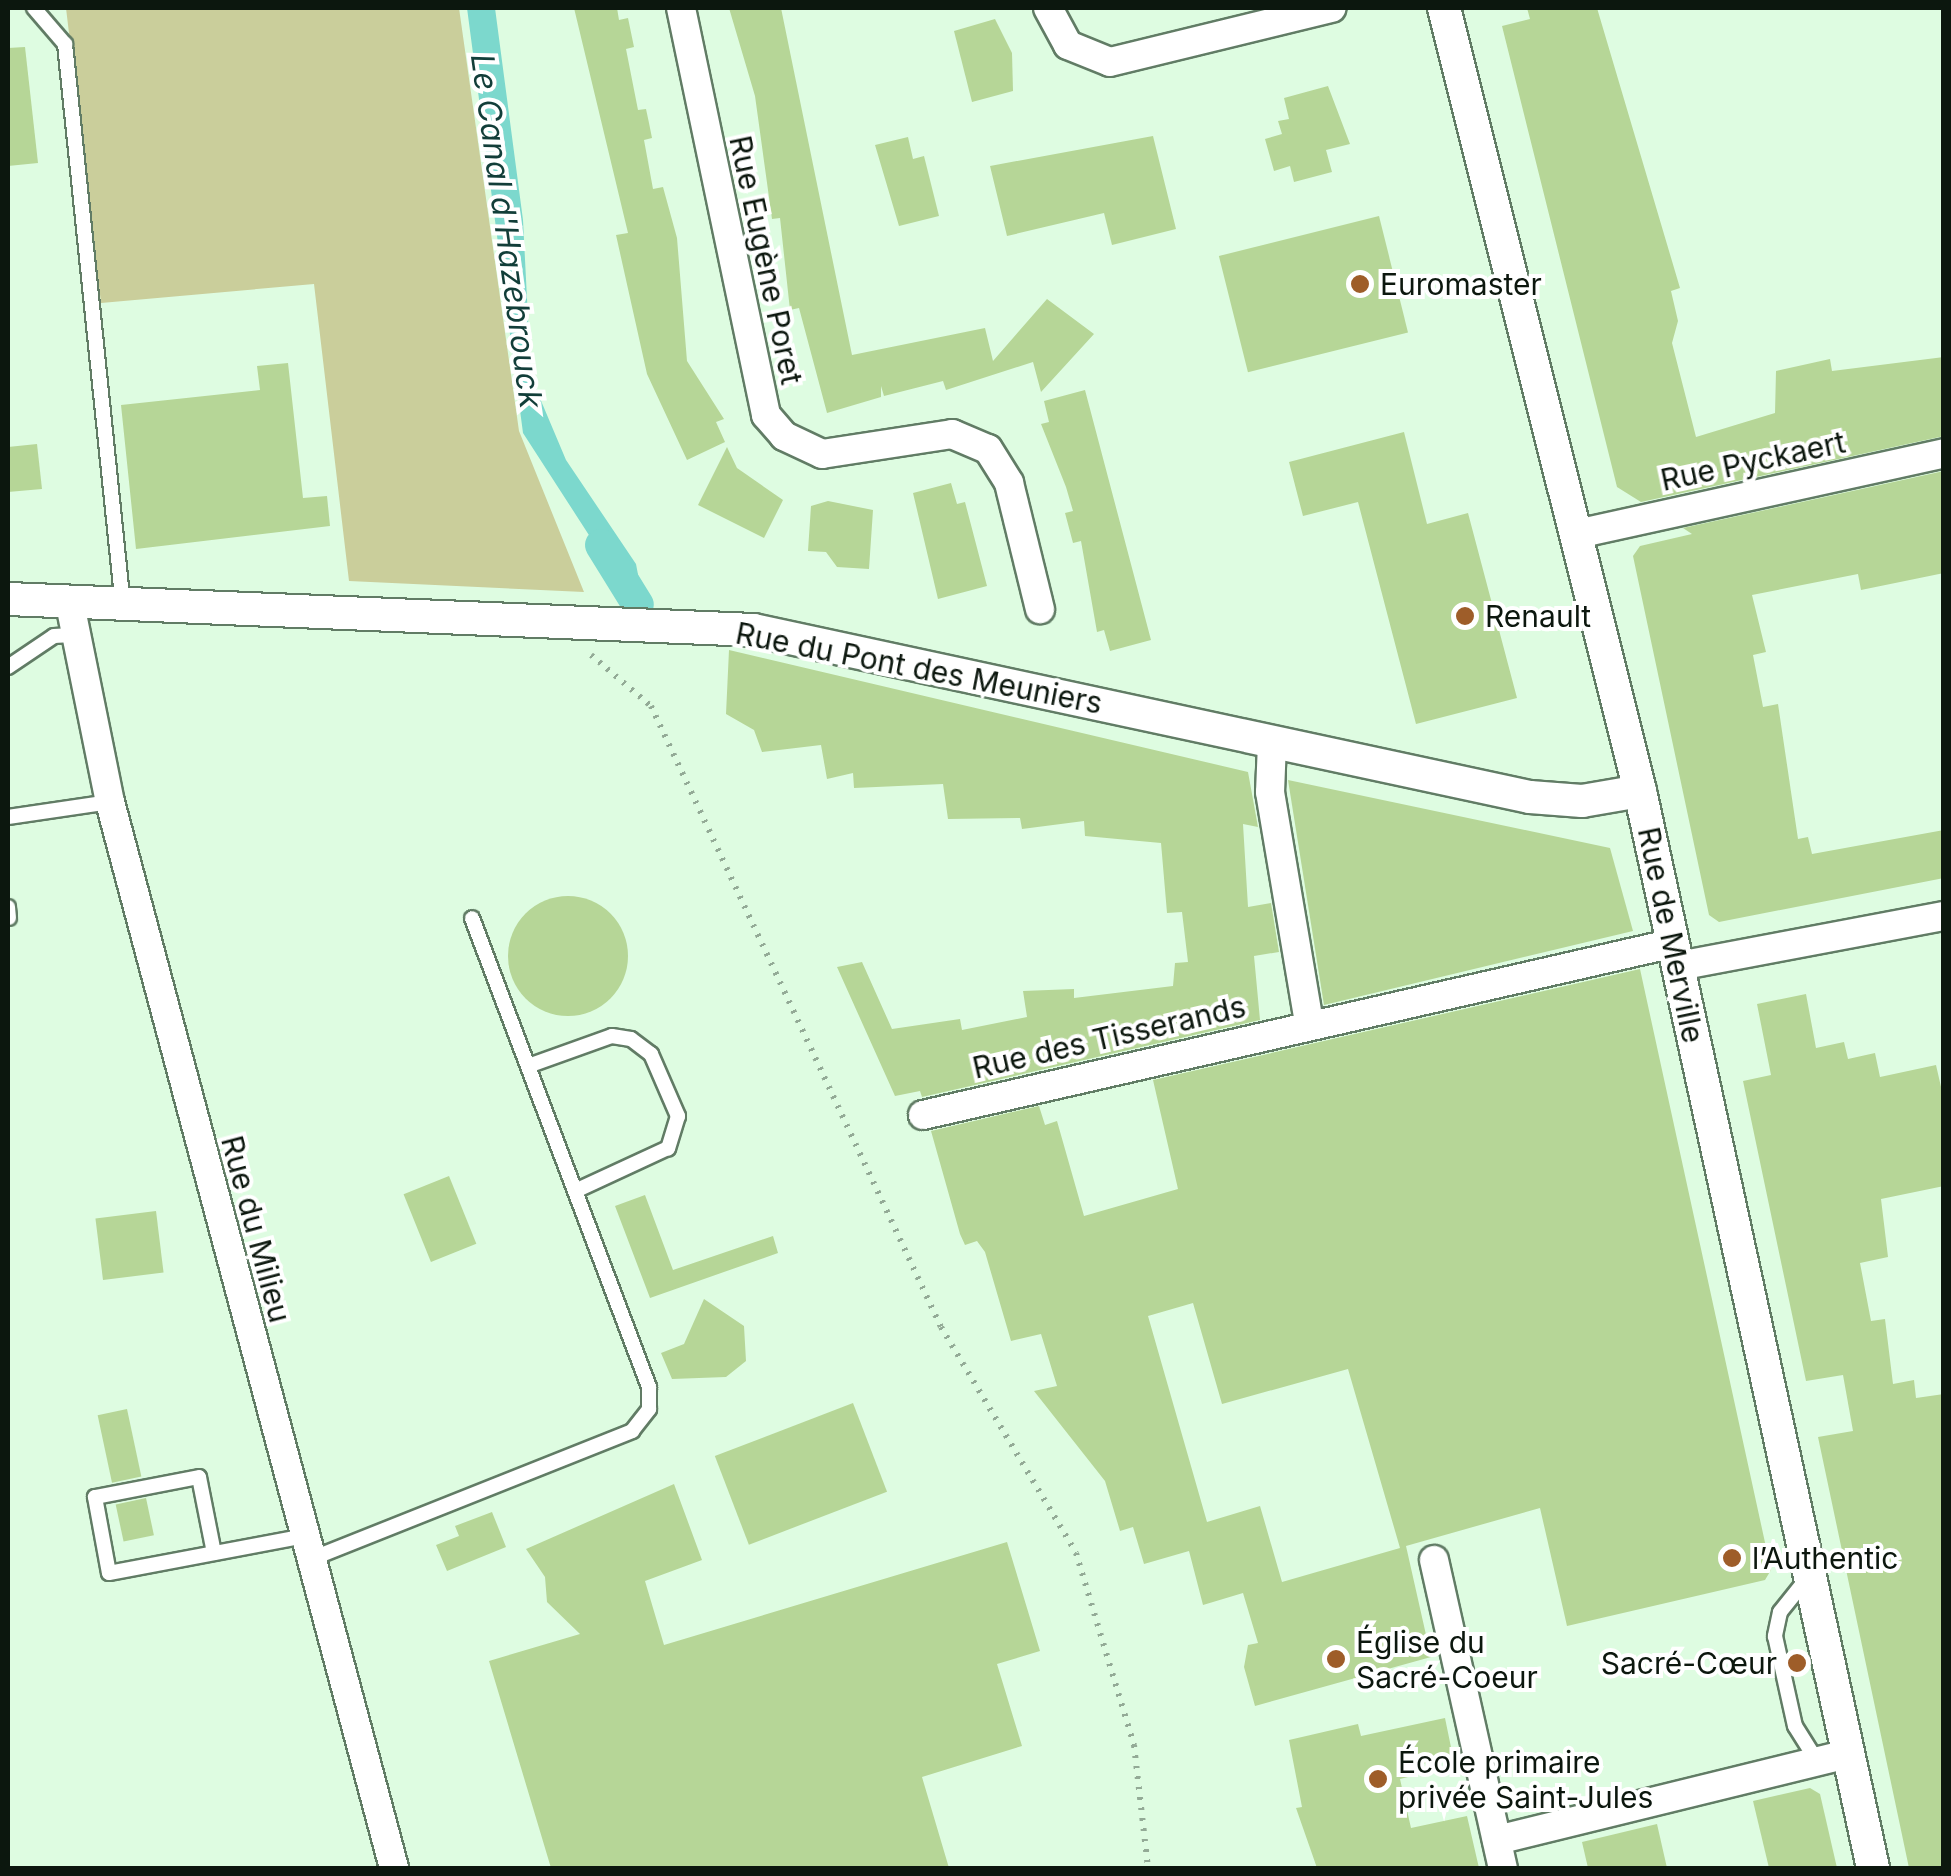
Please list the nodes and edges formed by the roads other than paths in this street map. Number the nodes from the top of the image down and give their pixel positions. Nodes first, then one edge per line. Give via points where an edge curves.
1 (34, 8) edge
2 (681, 8) edge
3 (1048, 8) edge
4 (1331, 8) edge
5 (1444, 8) edge
6 (1944, 453) edge
7 (1578, 534) junction
8 (8, 600) edge
9 (123, 607) junction
10 (1040, 609) dead end
11 (71, 619) junction
12 (8, 667) edge
13 (1272, 743) junction
14 (1640, 791) junction
15 (110, 802) junction
16 (8, 816) edge
17 (1944, 916) edge
18 (472, 918) dead end
19 (1676, 955) junction
20 (1309, 1023) junction
21 (528, 1066) junction
22 (924, 1115) dead end
23 (575, 1191) junction
24 (308, 1547) junction
25 (214, 1553) junction
26 (1434, 1560) dead end
27 (1809, 1576) junction
28 (1832, 1758) junction
29 (1496, 1840) junction
30 (394, 1868) edge
31 (1503, 1868) edge
32 (1872, 1868) edge

1 - 9 lane via 65,44
2 - 10 street, Rue Eugène Poret via 766,415 784,436 822,454 952,434 988,448 1009,483
3 - 4 street via 1068,44 1110,62
5 - 7 street, Rue de Merville
6 - 7 street, Rue Pyckaert
7 - 14 street, Rue de Merville
8 - 11 street, Rue du Pont des Meuniers
9 - 11 street, Rue du Pont des Meuniers
9 - 13 street, Rue du Pont des Meuniers via 795,636
11 - 12 lane
11 - 15 street, Rue du Milieu
13 - 14 street, Rue du Pont des Meuniers via 1548,800
13 - 20 street via 1270,792
14 - 19 street, Rue de Merville
15 - 16 lane
15 - 24 street, Rue du Milieu
17 - 19 street, Rue des Tisserands
18 - 21 lane
19 - 20 street, Rue des Tisserands
19 - 27 street, Rue de Merville
20 - 22 street, Rue des Tisserands
21 - 23 lane
21 - 23 lane via 612,1036 631,1039 650,1054 678,1116 668,1148
23 - 24 lane via 649,1388 645,1418 632,1430
24 - 25 lane
24 - 30 street, Rue du Milieu
25 - 25 lane via 109,1573 94,1497 199,1477
26 - 29 street
27 - 28 street, Rue de Merville
27 - 28 lane via 1780,1612 1775,1636 1796,1726
28 - 29 street
28 - 32 street, Rue de Merville
29 - 31 street

